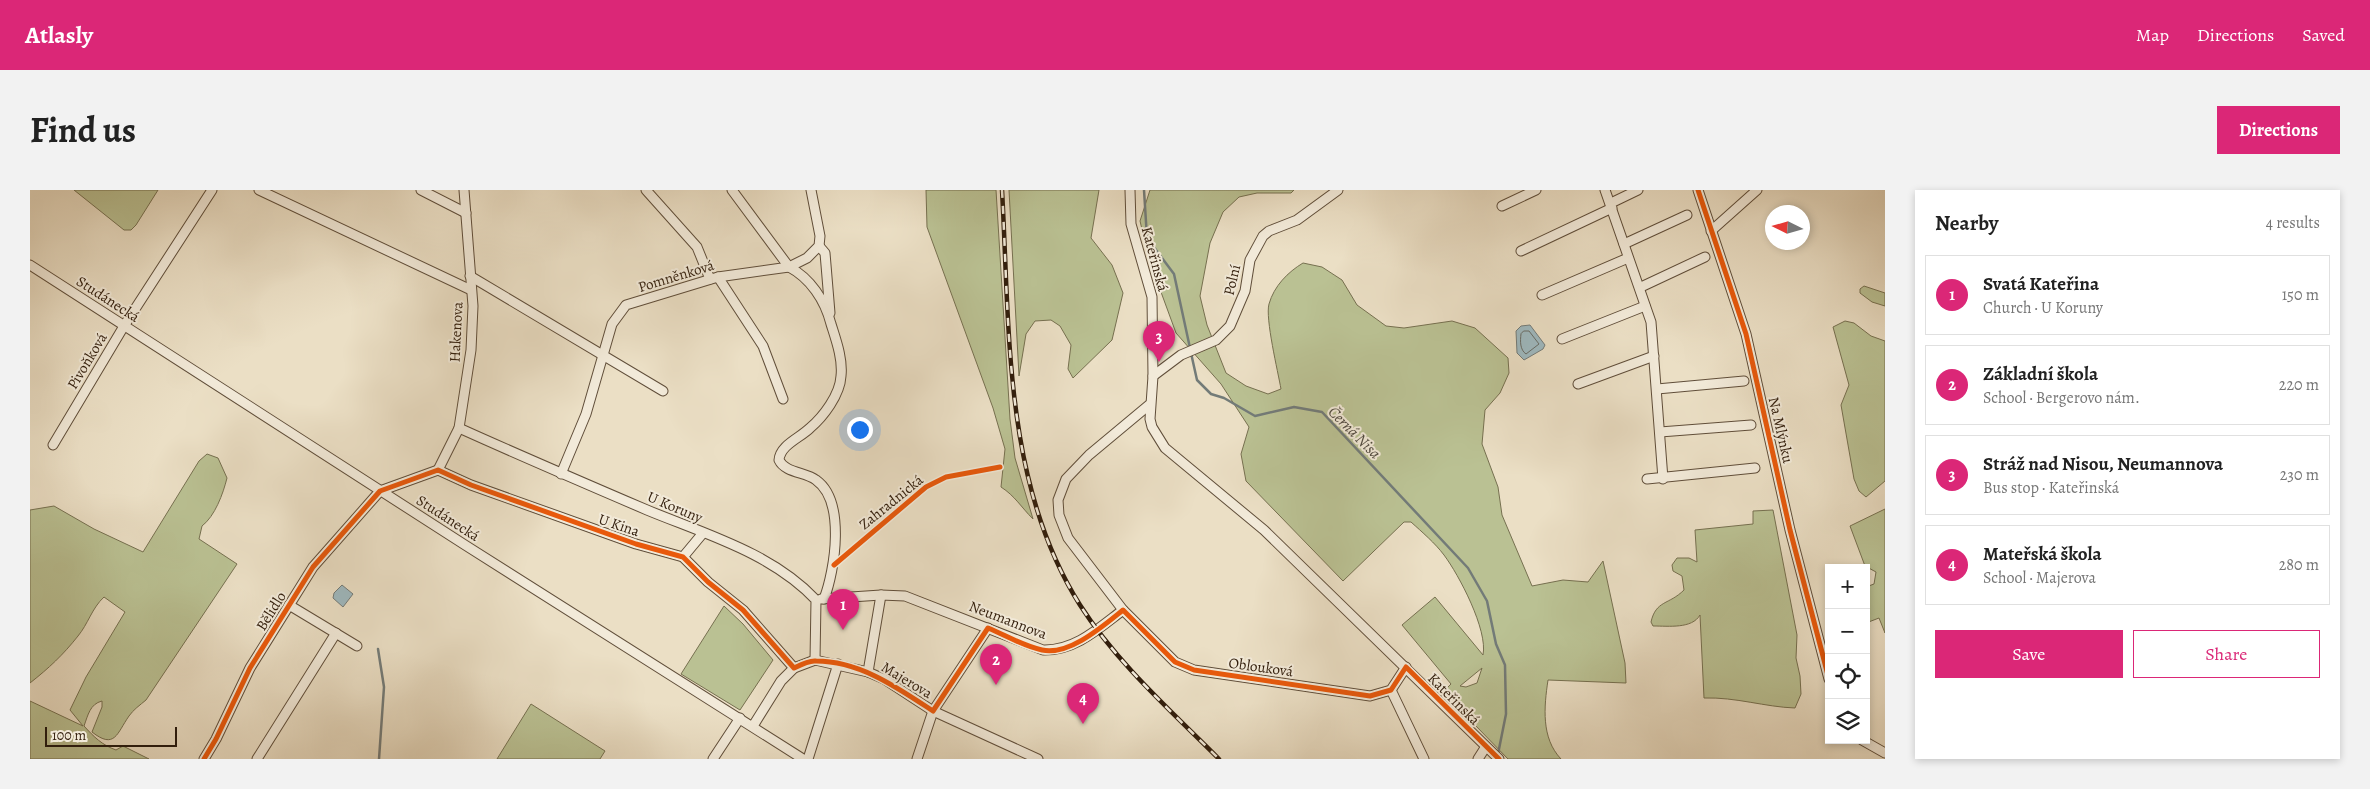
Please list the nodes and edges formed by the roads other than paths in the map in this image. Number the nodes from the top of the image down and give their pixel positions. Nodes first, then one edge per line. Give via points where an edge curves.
1 (212, 190) edge
2 (259, 190) edge
3 (421, 190) edge
4 (464, 190) edge
5 (646, 190) edge
6 (732, 190) edge
7 (811, 190) edge
8 (1130, 190) edge
9 (1338, 190) edge
10 (1536, 190) edge
11 (1605, 190) edge
12 (1638, 190) edge
13 (1698, 190) edge
14 (1757, 190) edge
15 (1502, 206) dead end
16 (1612, 206) junction
17 (466, 213) junction
18 (1687, 215) dead end
19 (1711, 231) junction
20 (1624, 244) junction
21 (819, 246) junction
22 (1521, 251) dead end
23 (1705, 257) dead end
24 (1628, 258) junction
25 (30, 265) edge
26 (788, 267) junction
27 (470, 276) junction
28 (714, 278) junction
29 (1640, 288) junction
30 (471, 290) junction
31 (1542, 295) dead end
32 (1645, 306) junction
33 (830, 318) junction
34 (124, 326) junction
35 (1562, 339) dead end
36 (603, 355) junction
37 (1654, 356) junction
38 (1152, 376) junction
39 (1744, 381) dead end
40 (1578, 384) dead end
41 (1657, 389) junction
42 (663, 391) dead end
43 (783, 399) dead end
44 (1149, 405) junction
45 (1751, 425) dead end
46 (459, 428) junction
47 (1660, 432) junction
48 (53, 445) dead end
49 (1755, 468) dead end
50 (438, 470) junction
51 (561, 474) junction
52 (1647, 479) dead end
53 (1663, 479) junction
54 (380, 491) junction
55 (703, 534) junction
56 (683, 557) junction
57 (881, 595) junction
58 (820, 599) junction
59 (290, 605) junction
60 (1123, 610) junction
61 (988, 628) junction
62 (336, 633) junction
63 (357, 646) dead end
64 (815, 660) junction
65 (838, 664) junction
66 (1825, 664) edge
67 (1406, 667) junction
68 (794, 668) junction
69 (868, 672) junction
70 (1390, 690) junction
71 (933, 711) junction
72 (740, 718) junction
73 (753, 726) junction
74 (1869, 744) edge
75 (1485, 748) junction
76 (1885, 753) edge
77 (206, 758) edge
78 (257, 759) edge
79 (713, 759) edge
80 (803, 759) edge
81 (808, 759) edge
82 (917, 759) edge
83 (1038, 759) edge
84 (1424, 759) edge
85 (1478, 759) edge
86 (1499, 759) edge

1 - 34 street, Pivoňková
2 - 30 street
3 - 17 street
4 - 17 street, Hakenova
5 - 28 street via 697,247
6 - 26 street
7 - 21 street
8 - 38 street, Kateřinská via 1131,224 1152,297
9 - 38 street, Polní via 1297,220 1263,236 1250,260 1245,291 1230,326 1216,340 1181,355
10 - 15 street
11 - 16 street
12 - 16 street
13 - 19 street, Na Mlýnku
14 - 19 street
16 - 20 street
16 - 22 street
17 - 27 street, Hakenova
18 - 20 street
19 - 66 street, Na Mlýnku via 1746,334 1790,530
20 - 24 street
21 - 26 street via 806,258
21 - 33 street via 825,253
23 - 29 street
24 - 29 street
24 - 31 street
25 - 34 street, Studánecká
26 - 28 street, Pomněnková
26 - 33 street via 806,279 817,292
27 - 30 street, Hakenova
27 - 36 street
28 - 36 street, Pomněnková via 626,306 612,324
28 - 43 street via 763,346
29 - 32 street
30 - 46 street, Hakenova via 471,350
32 - 35 street
32 - 37 street via 1651,322
33 - 58 street, Zahradnická via 842,376 839,388 813,426 784,448 779,456 781,465 817,480 831,502 834,565
34 - 48 street, Pivoňková
34 - 54 street, Studánecká
36 - 42 street
36 - 51 street, Pomněnková via 586,414
37 - 40 street
37 - 41 street
38 - 44 street, Kateřinská
39 - 41 street
41 - 47 street
44 - 60 street via 1077,467 1066,479 1058,500 1059,516 1068,538
44 - 67 street, Kateřinská via 1152,427 1165,448 1264,530
45 - 47 street, Na Mlýnku
46 - 50 street, Hakenova
46 - 51 street, U Koruny
47 - 53 street
49 - 53 street
50 - 54 street
50 - 56 street, U Kina via 636,544
51 - 55 street, U Koruny
52 - 53 street
54 - 59 street, Bělidlo via 313,567
54 - 72 street, Studánecká
55 - 56 street
55 - 58 street, U Koruny via 723,540 774,566
56 - 68 street, U Kina via 742,610
57 - 58 street, Neumannova
57 - 61 street, Neumannova via 905,596
57 - 69 street
58 - 64 street
59 - 62 street
59 - 77 street, Bělidlo via 250,668
60 - 61 street, Neumannova via 1084,640 1050,650 1027,645
60 - 70 street, Oblouková via 1166,655 1188,668 1370,696
61 - 71 street
62 - 63 street
62 - 78 street
64 - 65 street, Majerova
64 - 68 street
65 - 69 street, Majerova
65 - 81 street
67 - 70 street
67 - 75 street, Kateřinská
68 - 73 street via 781,681
69 - 71 street, Majerova
70 - 84 street
71 - 82 street
71 - 83 street, Majerova
72 - 73 street, Studánecká
72 - 79 street
73 - 80 street, Studánecká
74 - 76 street
75 - 85 street
75 - 86 street

